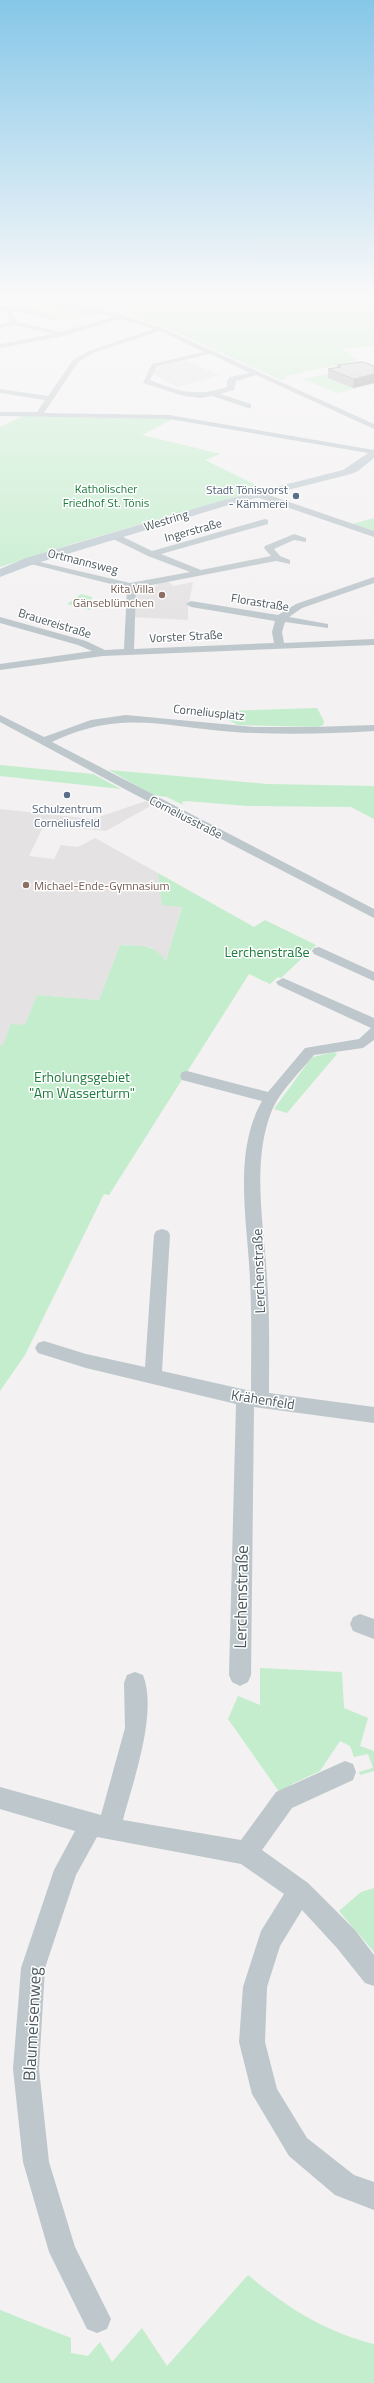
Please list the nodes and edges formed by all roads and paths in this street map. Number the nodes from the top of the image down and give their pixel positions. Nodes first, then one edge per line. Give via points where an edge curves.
1 (43, 409) edge
2 (335, 409) edge
3 (0, 414) edge
4 (39, 415) junction
5 (374, 427) edge
6 (374, 452) edge
7 (257, 494) junction
8 (265, 522) dead end
9 (374, 534) edge
10 (114, 536) junction
11 (303, 540) dead end
12 (268, 548) junction
13 (151, 554) junction
14 (278, 558) junction
15 (30, 561) junction
16 (287, 562) dead end
17 (248, 563) junction
18 (0, 573) edge
19 (203, 573) junction
20 (374, 580) edge
21 (130, 586) junction
22 (191, 604) dead end
23 (281, 618) junction
24 (0, 620) edge
25 (326, 626) dead end
26 (344, 633) dead end
27 (347, 642) junction
28 (374, 642) edge
29 (279, 644) junction
30 (129, 652) junction
31 (103, 653) junction
32 (0, 667) edge
33 (0, 718) edge
34 (374, 728) edge
35 (45, 741) junction
36 (374, 914) edge
37 (319, 951) dead end
38 (374, 977) edge
39 (283, 982) dead end
40 (374, 1024) edge
41 (370, 1041) edge
42 (187, 1076) dead end
43 (272, 1098) junction
44 (162, 1235) dead end
45 (44, 1348) dead end
46 (153, 1376) junction
47 (253, 1399) junction
48 (374, 1415) edge
49 (240, 1676) dead end
50 (135, 1683) dead end
51 (345, 1772) dead end
52 (0, 1798) edge
53 (100, 1826) junction
54 (246, 1853) junction
55 (300, 1891) junction
56 (374, 1974) edge
57 (374, 2196) edge
58 (97, 2319) dead end

1 - 4 street
2 - 5 street
3 - 4 street
4 - 6 street via 170,417
6 - 7 street, Westring via 354,469
7 - 9 street
7 - 10 street, Westring
8 - 13 street, Ingerstraße
10 - 13 street, Ingerstraße
10 - 15 street, Westring
11 - 12 street via 294,537
12 - 14 street
12 - 17 street via 240,560
13 - 19 street, Ingerstraße
14 - 16 street
14 - 17 street
15 - 18 street, Westring
15 - 21 street, Ortmannsweg
17 - 19 street
19 - 21 street, Ortmannsweg
20 - 23 street via 299,606
21 - 30 street, Ortmannsweg via 132,588
22 - 23 street, Florastraße
23 - 25 street, Florastraße
23 - 29 street via 277,632
24 - 31 street, Brauereistraße via 82,643
26 - 27 street
27 - 28 street, Vorster Straße
27 - 29 street, Vorster Straße
29 - 30 street, Vorster Straße
30 - 31 street, Vorster Straße
31 - 32 street, Vorster Straße
33 - 35 street, Corneliusstraße
34 - 35 street, Corneliusplatz via 296,732 125,718 90,723
35 - 36 street, Corneliusstraße
37 - 38 street
39 - 40 street
41 - 43 street, Lerchenstraße via 310,1051
42 - 43 street
43 - 47 street, Lerchenstraße via 265,1109 256,1138 254,1162 259,1272
44 - 46 street
45 - 46 street, Krähenfeld via 86,1361
46 - 47 street, Krähenfeld
47 - 48 street, Krähenfeld
47 - 49 street, Lerchenstraße
50 - 53 street, Blaumeisenweg via 136,1728
51 - 54 street via 284,1800
52 - 53 street
53 - 54 street
53 - 58 street, Blaumeisenweg via 66,1870 33,1968 26,2069 36,2162 63,2252
54 - 55 street
55 - 56 street via 346,1939
55 - 57 street via 270,1940 255,1987 252,2042 265,2094 298,2147 345,2185

